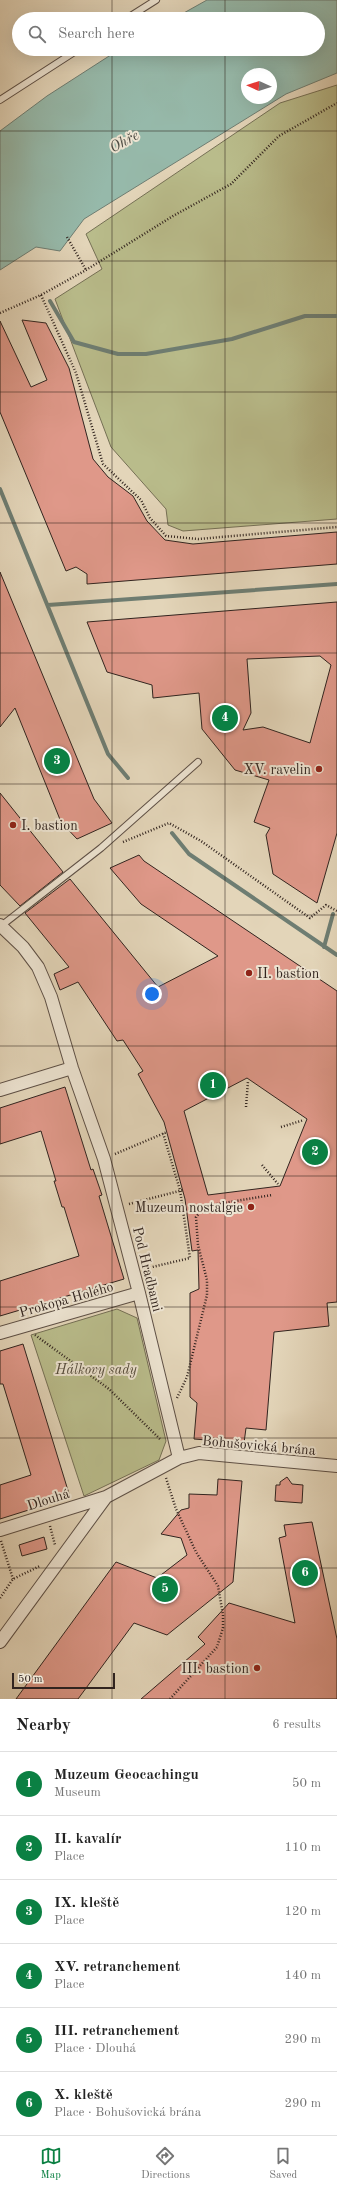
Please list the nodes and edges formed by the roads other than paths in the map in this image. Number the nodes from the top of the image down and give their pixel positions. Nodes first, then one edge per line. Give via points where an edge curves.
1 (156, 0) edge
2 (137, 12) edge
3 (68, 56) edge
4 (0, 100) edge
5 (198, 762) dead end
6 (1, 926) edge
7 (72, 1068) junction
8 (0, 1090) edge
9 (139, 1293) junction
10 (0, 1333) edge
11 (179, 1458) junction
12 (337, 1466) edge
13 (162, 1468) joint
14 (106, 1497) junction
15 (0, 1530) edge
16 (0, 1642) edge

1 - 2 lane
3 - 4 lane
5 - 6 lane via 101,848
6 - 7 street, Pod Hradbami via 23,947 38,967 51,997
7 - 8 street
7 - 9 street, Pod Hradbami via 104,1159
9 - 10 street, Prokopa Holého
9 - 11 street, Pod Hradbami
11 - 12 street, Bohušovická brána via 199,1453
11 - 13 street, Bohušovická brána
13 - 14 street, Dlouhá
14 - 15 street, Dlouhá
14 - 16 street

